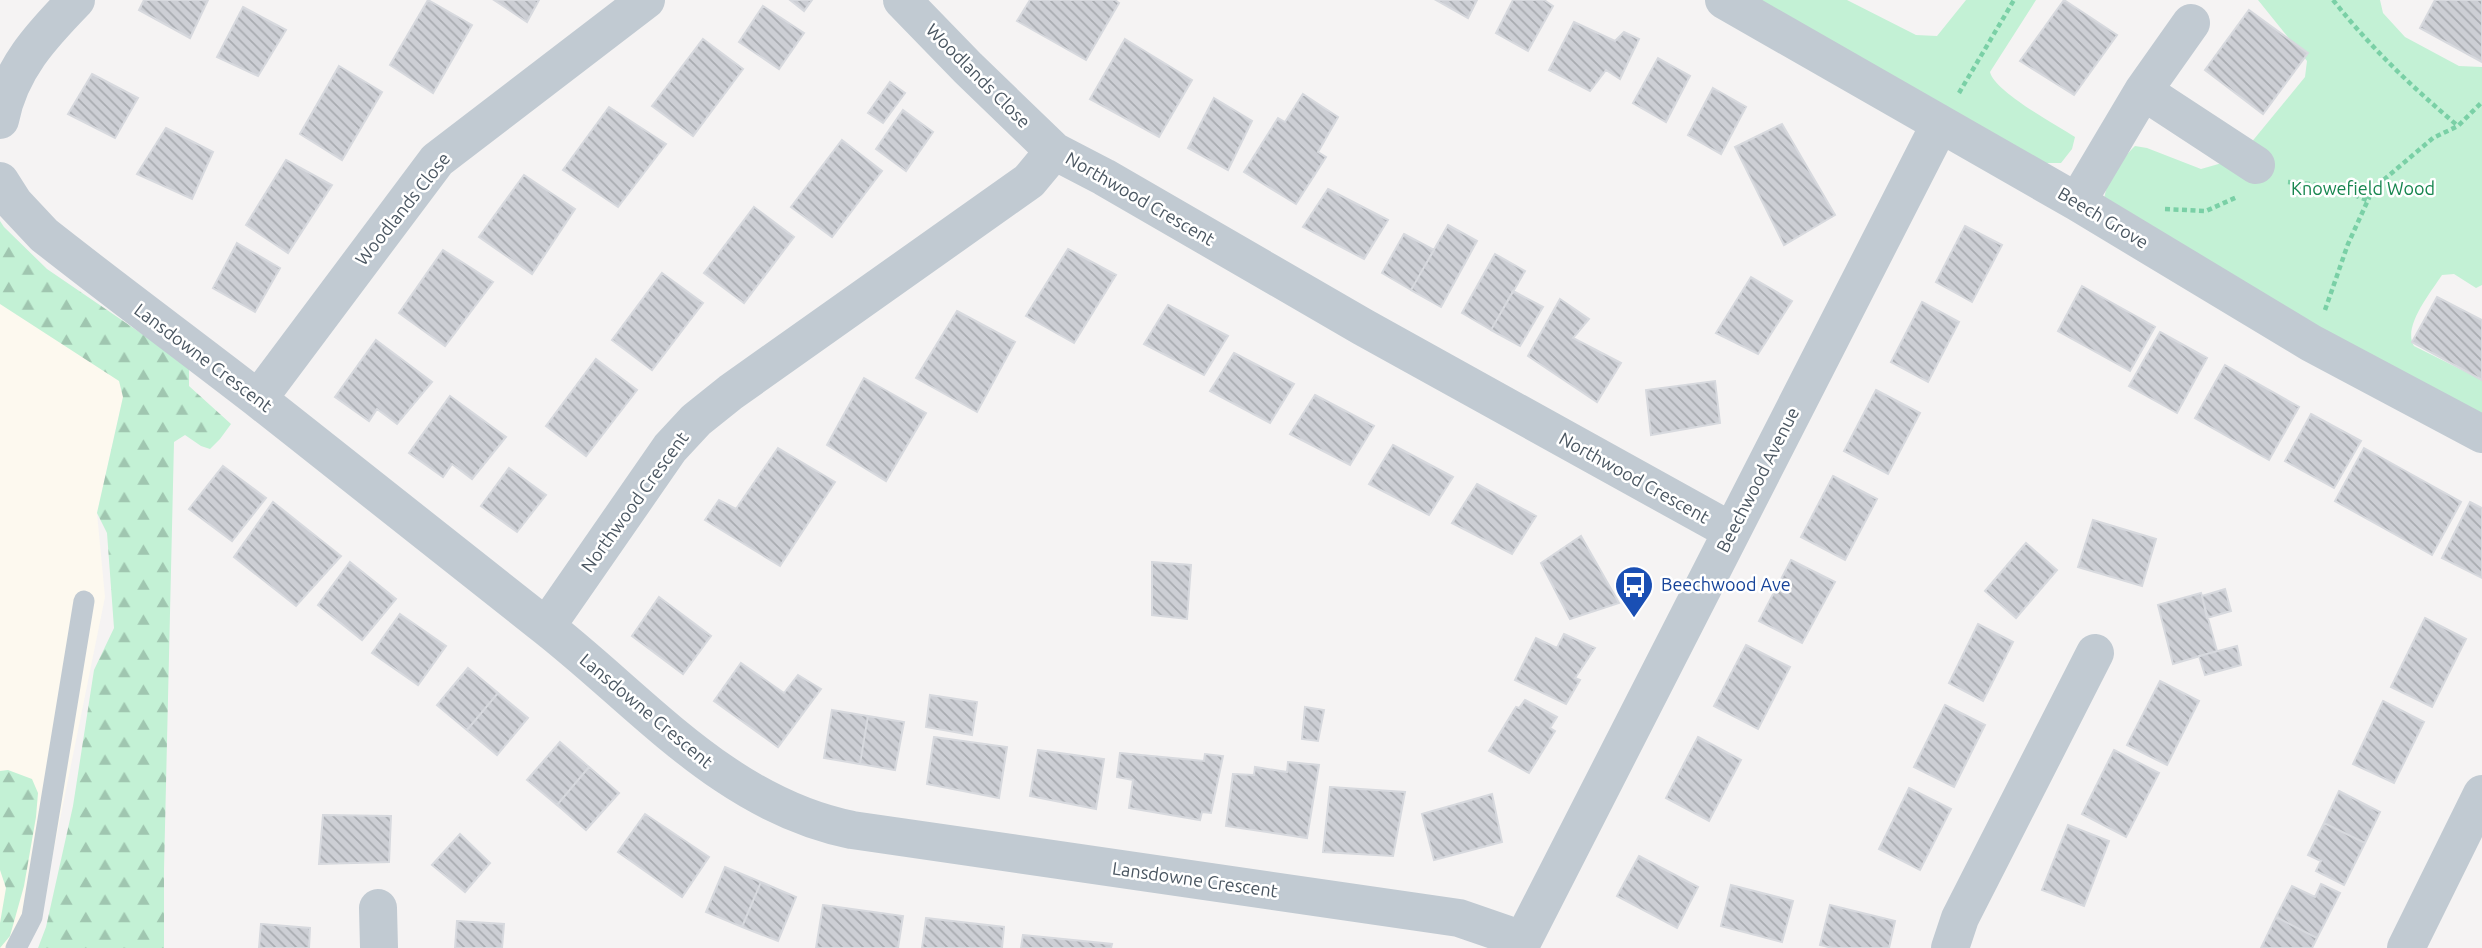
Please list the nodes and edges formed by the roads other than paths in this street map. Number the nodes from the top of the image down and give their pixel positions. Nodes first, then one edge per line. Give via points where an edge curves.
1 (75, 0) edge
2 (646, 0) edge
3 (902, 0) edge
4 (1724, 0) edge
5 (2191, 23) dead end
6 (2143, 91) junction
7 (0, 120) edge
8 (1940, 124) junction
9 (1054, 151) junction
10 (2256, 165) dead end
11 (0, 181) edge
12 (2077, 202) junction
13 (258, 399) junction
14 (2482, 434) edge
15 (1731, 531) junction
16 (84, 601) dead end
17 (546, 627) junction
18 (2095, 653) dead end
19 (2482, 794) edge
20 (378, 908) dead end
21 (1521, 944) edge
22 (16, 948) edge
23 (379, 948) edge
24 (1951, 948) edge
25 (2406, 948) edge

1 - 7 street via 36,41 5,96
2 - 13 street, Woodlands Close via 437,160
3 - 9 street, Woodlands Close
4 - 8 street, Beech Grove
5 - 6 street
6 - 10 street
6 - 12 street
8 - 12 street, Beech Grove
8 - 15 street, Beechwood Avenue
9 - 15 street, Northwood Crescent
9 - 17 street, Northwood Crescent via 1029,181 696,420 670,448
11 - 13 street, Lansdowne Crescent via 44,235
12 - 14 street, Beech Grove via 2311,343
13 - 17 street, Lansdowne Crescent
15 - 21 street, Beechwood Avenue
16 - 22 lane via 32,917
17 - 21 street, Lansdowne Crescent via 699,759 758,796 818,823 1458,918
18 - 24 street via 1960,918
19 - 25 street
20 - 23 street

